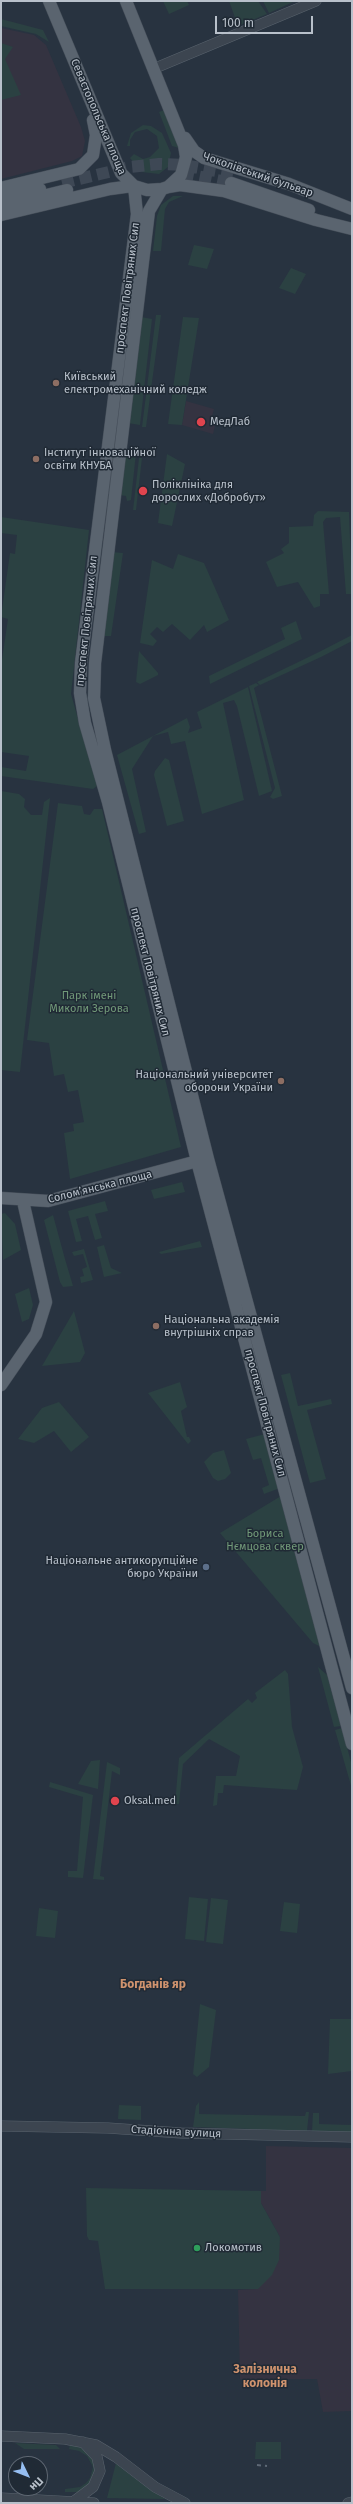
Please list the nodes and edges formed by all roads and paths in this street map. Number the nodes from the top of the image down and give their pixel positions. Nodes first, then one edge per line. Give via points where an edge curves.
1 (49, 1) edge
2 (126, 1) edge
3 (316, 1) edge
4 (153, 69) junction
5 (90, 99) junction
6 (176, 124) junction
7 (133, 186) junction
8 (1, 188) edge
9 (165, 188) junction
10 (1, 198) edge
11 (1, 207) edge
12 (352, 209) edge
13 (352, 214) edge
14 (1, 215) edge
15 (352, 224) edge
16 (352, 229) edge
17 (203, 1160) junction
18 (1, 1198) edge
19 (23, 1201) junction
20 (1, 1385) edge
21 (352, 1688) edge
22 (352, 1744) edge
23 (1, 2126) edge
24 (352, 2137) edge
25 (1, 2436) edge
26 (83, 2442) junction
27 (1, 2498) edge
28 (73, 2502) junction
29 (352, 2502) edge
30 (94, 2503) edge
31 (184, 2503) edge
32 (348, 2503) edge

1 - 5 main road, Севастопольська площа
2 - 4 main road
3 - 4 street
4 - 6 main road
5 - 7 main road, Севастопольська площа via 121,173
5 - 8 main road via 96,146 87,162 70,172
6 - 9 main road via 186,157 181,175
6 - 12 main road, Чоколівський бульвар via 194,151 204,158 289,184
7 - 9 main road, Севастопольська площа via 147,190
7 - 14 main road via 110,189
7 - 17 main road, проспект Повітряних Сил via 137,214 81,663 80,693 85,722
9 - 16 main road via 180,185 224,191
9 - 17 main road, проспект Повітряних Сил via 149,211 93,689 105,750
10 - 11 main road via 64,187
13 - 15 main road, Чоколівський бульвар via 232,178
17 - 19 main road, Соломʼянська площа via 72,1196 48,1201
17 - 21 main road, проспект Повітряних Сил
17 - 22 main road, проспект Повітряних Сил
18 - 19 main road, Соломʼянська площа
19 - 20 main road via 46,1302 36,1334
23 - 24 street, Стадіонна вулиця via 108,2128 189,2134
25 - 26 street
26 - 28 street via 97,2457 100,2471 93,2487
26 - 31 street via 106,2450 155,2487
27 - 28 street
28 - 30 street
29 - 32 street

